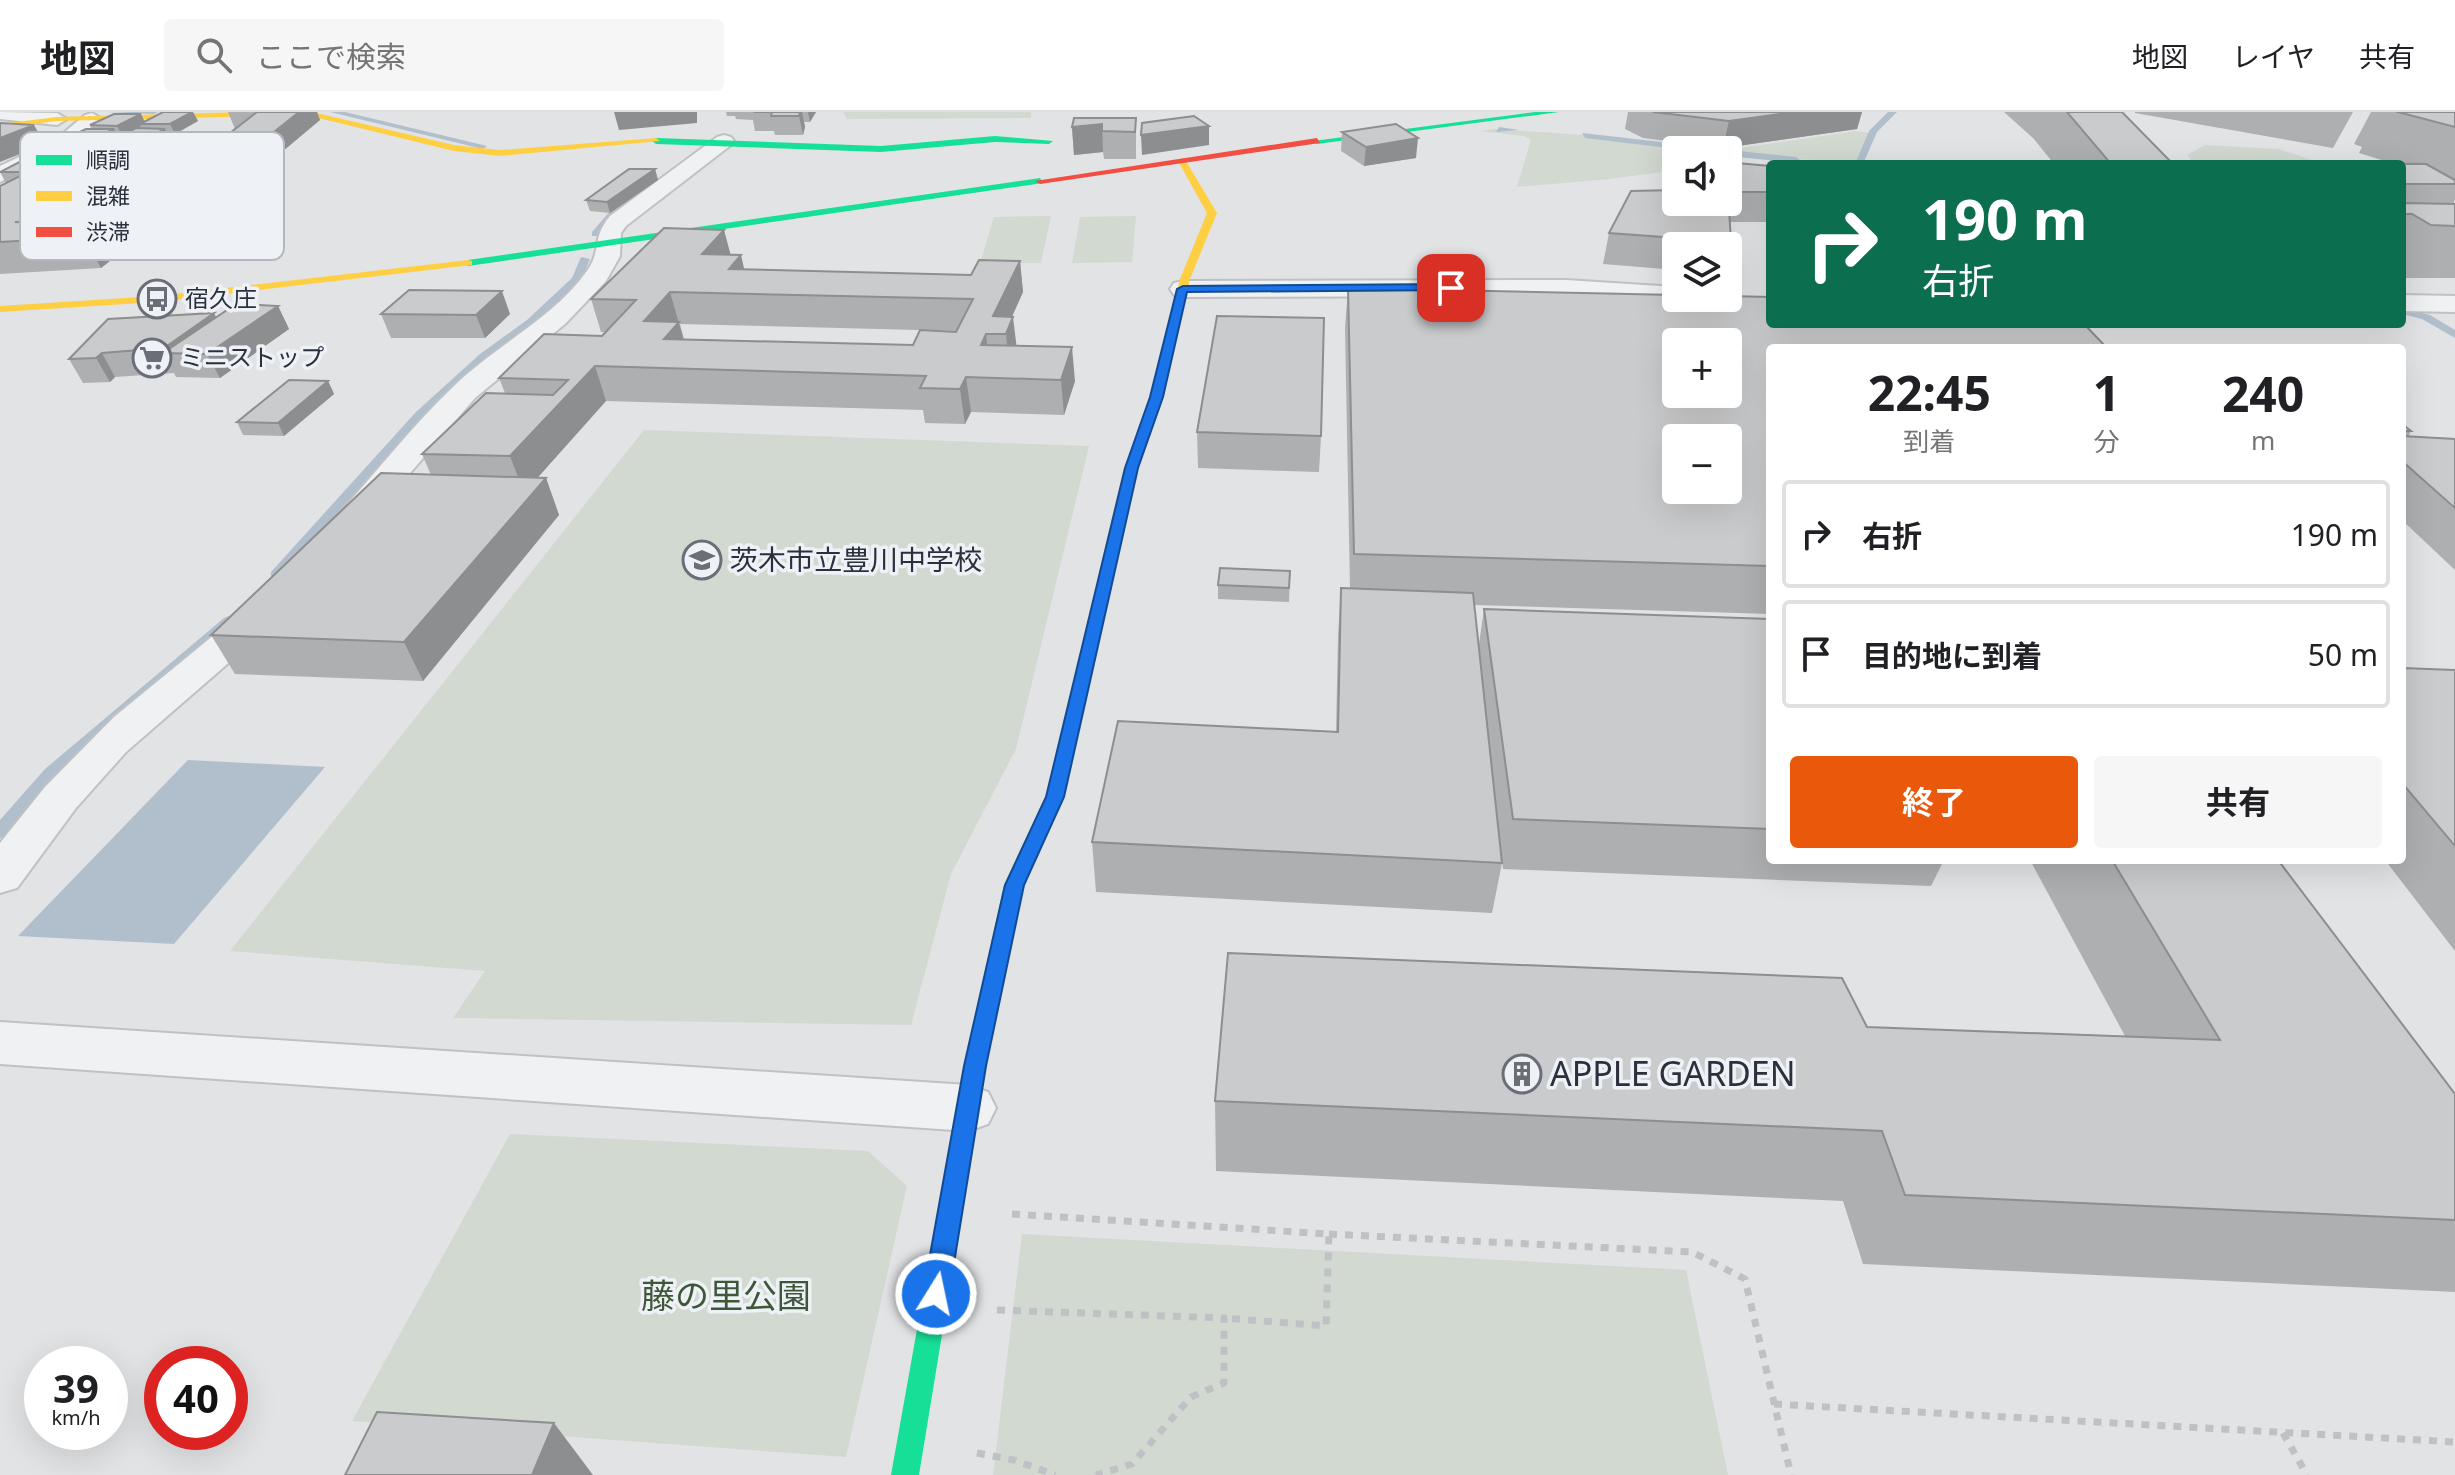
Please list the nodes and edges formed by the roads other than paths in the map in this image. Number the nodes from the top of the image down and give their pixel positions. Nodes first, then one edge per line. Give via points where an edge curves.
1 (1555, 112) edge
2 (0, 113) edge
3 (174, 114) edge
4 (57, 119) junction
5 (92, 119) junction
6 (0, 126) edge
7 (76, 132) edge
8 (724, 141) junction
9 (1182, 161) junction
10 (20, 165) edge
11 (0, 175) edge
12 (1011, 187) junction
13 (608, 244) junction
14 (1183, 289) junction
15 (1662, 294) edge
16 (2406, 303) edge
17 (2443, 303) edge
18 (0, 309) edge
19 (2455, 318) edge
20 (330, 544) edge
21 (287, 590) edge
22 (0, 876) edge
23 (0, 1043) edge
24 (968, 1108) junction
25 (905, 1475) edge

1 - 9 street
2 - 4 street
3 - 5 street
3 - 8 street via 306,113 454,148 500,153
4 - 5 street
4 - 6 street
5 - 7 street
8 - 12 street via 881,149 1056,134
8 - 13 street via 624,215 609,232
9 - 12 street
9 - 14 street via 1212,213
10 - 11 street
12 - 13 street
13 - 18 street via 157,299
13 - 20 street via 597,276 577,298 464,392
14 - 15 street via 1566,288
14 - 24 street via 1157,397 1131,468 1055,797 1014,885
16 - 17 street
17 - 19 street
21 - 22 street via 95,759
23 - 24 street
24 - 25 street

